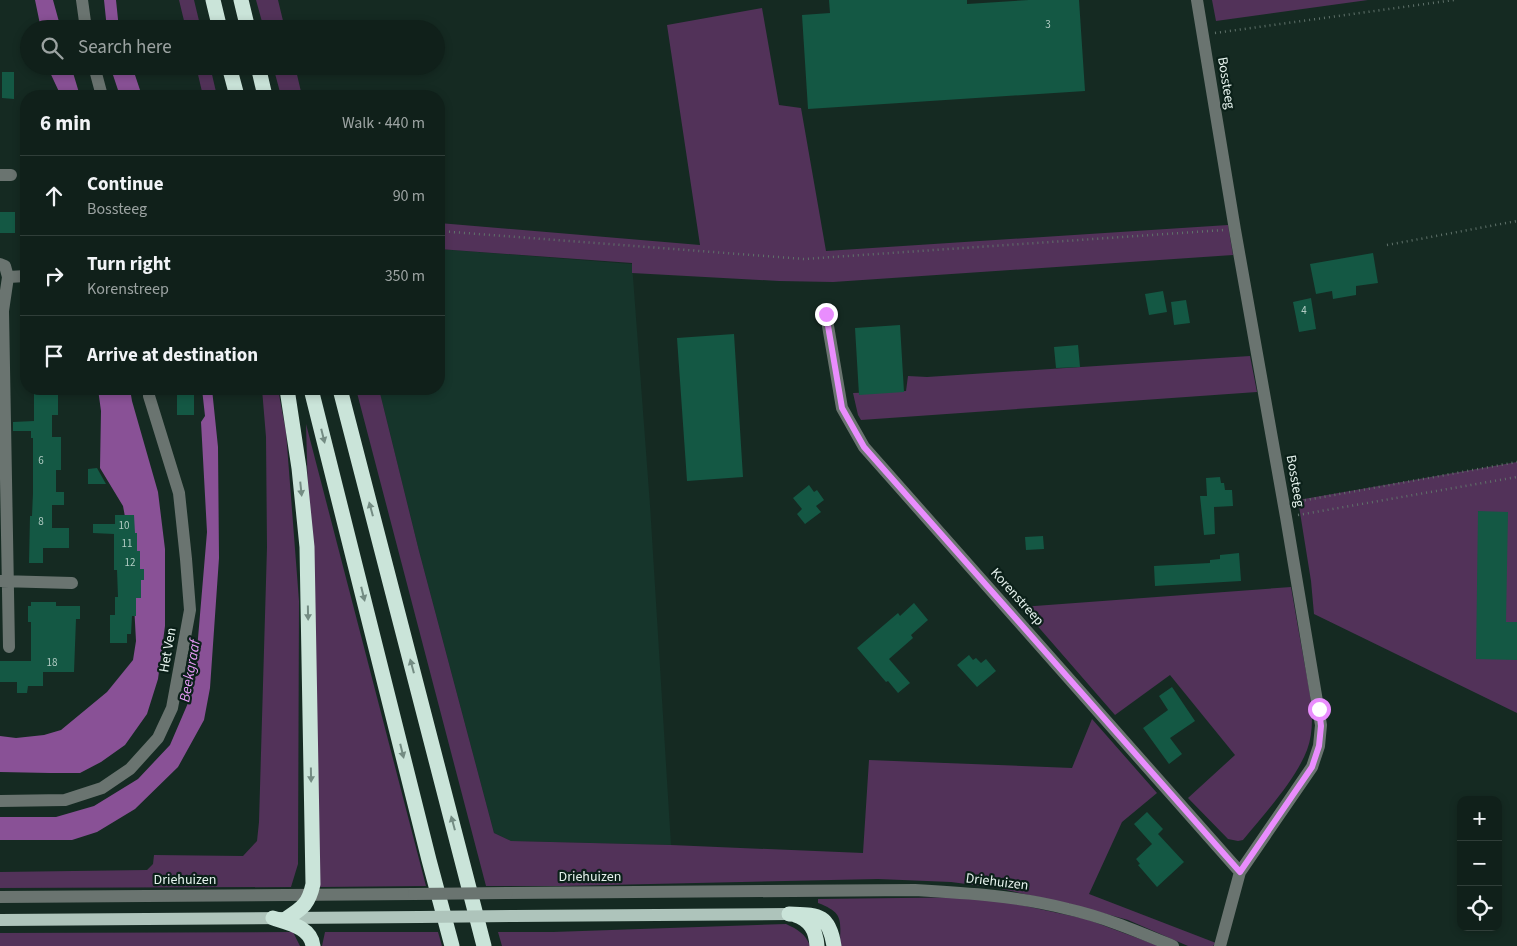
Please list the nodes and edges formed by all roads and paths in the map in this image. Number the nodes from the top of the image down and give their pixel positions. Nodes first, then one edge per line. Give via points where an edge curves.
1 (82, 0) edge
2 (213, 0) edge
3 (241, 0) edge
4 (1196, 0) edge
5 (1454, 0) edge
6 (85, 20) edge
7 (218, 20) edge
8 (246, 20) edge
9 (1203, 35) junction
10 (96, 75) edge
11 (231, 75) edge
12 (260, 75) edge
13 (100, 90) edge
14 (235, 90) edge
15 (264, 90) edge
16 (1517, 221) edge
17 (1235, 230) junction
18 (445, 231) edge
19 (1387, 245) dead end
20 (0, 264) edge
21 (8, 276) junction
22 (20, 276) edge
23 (2, 310) edge
24 (826, 314) dead end
25 (149, 395) edge
26 (288, 395) edge
27 (313, 395) edge
28 (342, 395) edge
29 (1517, 462) edge
30 (1517, 477) edge
31 (1284, 504) junction
32 (1286, 517) junction
33 (4, 580) edge
34 (72, 583) dead end
35 (9, 647) dead end
36 (0, 801) edge
37 (465, 870) junction
38 (1240, 872) junction
39 (311, 894) junction
40 (0, 896) edge
41 (789, 914) junction
42 (280, 918) junction
43 (0, 920) edge
44 (314, 946) edge
45 (452, 946) edge
46 (484, 946) edge
47 (495, 946) edge
48 (817, 946) edge
49 (834, 946) edge
50 (1173, 946) edge
51 (1220, 946) edge

1 - 6 street
2 - 7 highway
3 - 8 highway
4 - 9 street, Bossteeg
5 - 9 path
9 - 17 street, Bossteeg
10 - 13 street
11 - 14 highway
12 - 15 highway
16 - 19 path
17 - 18 path via 804,259
17 - 31 street, Bossteeg
20 - 21 street via 5,266
21 - 22 street
21 - 23 street
23 - 33 street
24 - 38 street, Korenstreep via 842,408 864,447
25 - 36 street, Het Ven via 179,492 190,610 172,708 158,738 130,769 102,788 65,800
26 -> 39 highway via 307,546
27 -> 45 highway
37 -> 28 highway
29 - 31 path
30 - 32 path
31 - 32 street, Bossteeg
32 - 38 street, Bossteeg via 1319,709 1319,746 1312,767
33 - 34 street
33 - 35 street
37 - 46 highway
37 - 47 highway
38 - 51 street, Bossteeg
39 - 40 street, Driehuizen
39 - 42 highway via 299,910
39 - 50 street, Driehuizen, bridge via 915,890 982,894 1069,909
41 - 42 main road, bridge
41 - 48 highway via 810,924
41 - 49 highway via 820,917 829,928
42 - 43 main road
42 - 44 highway via 310,936

